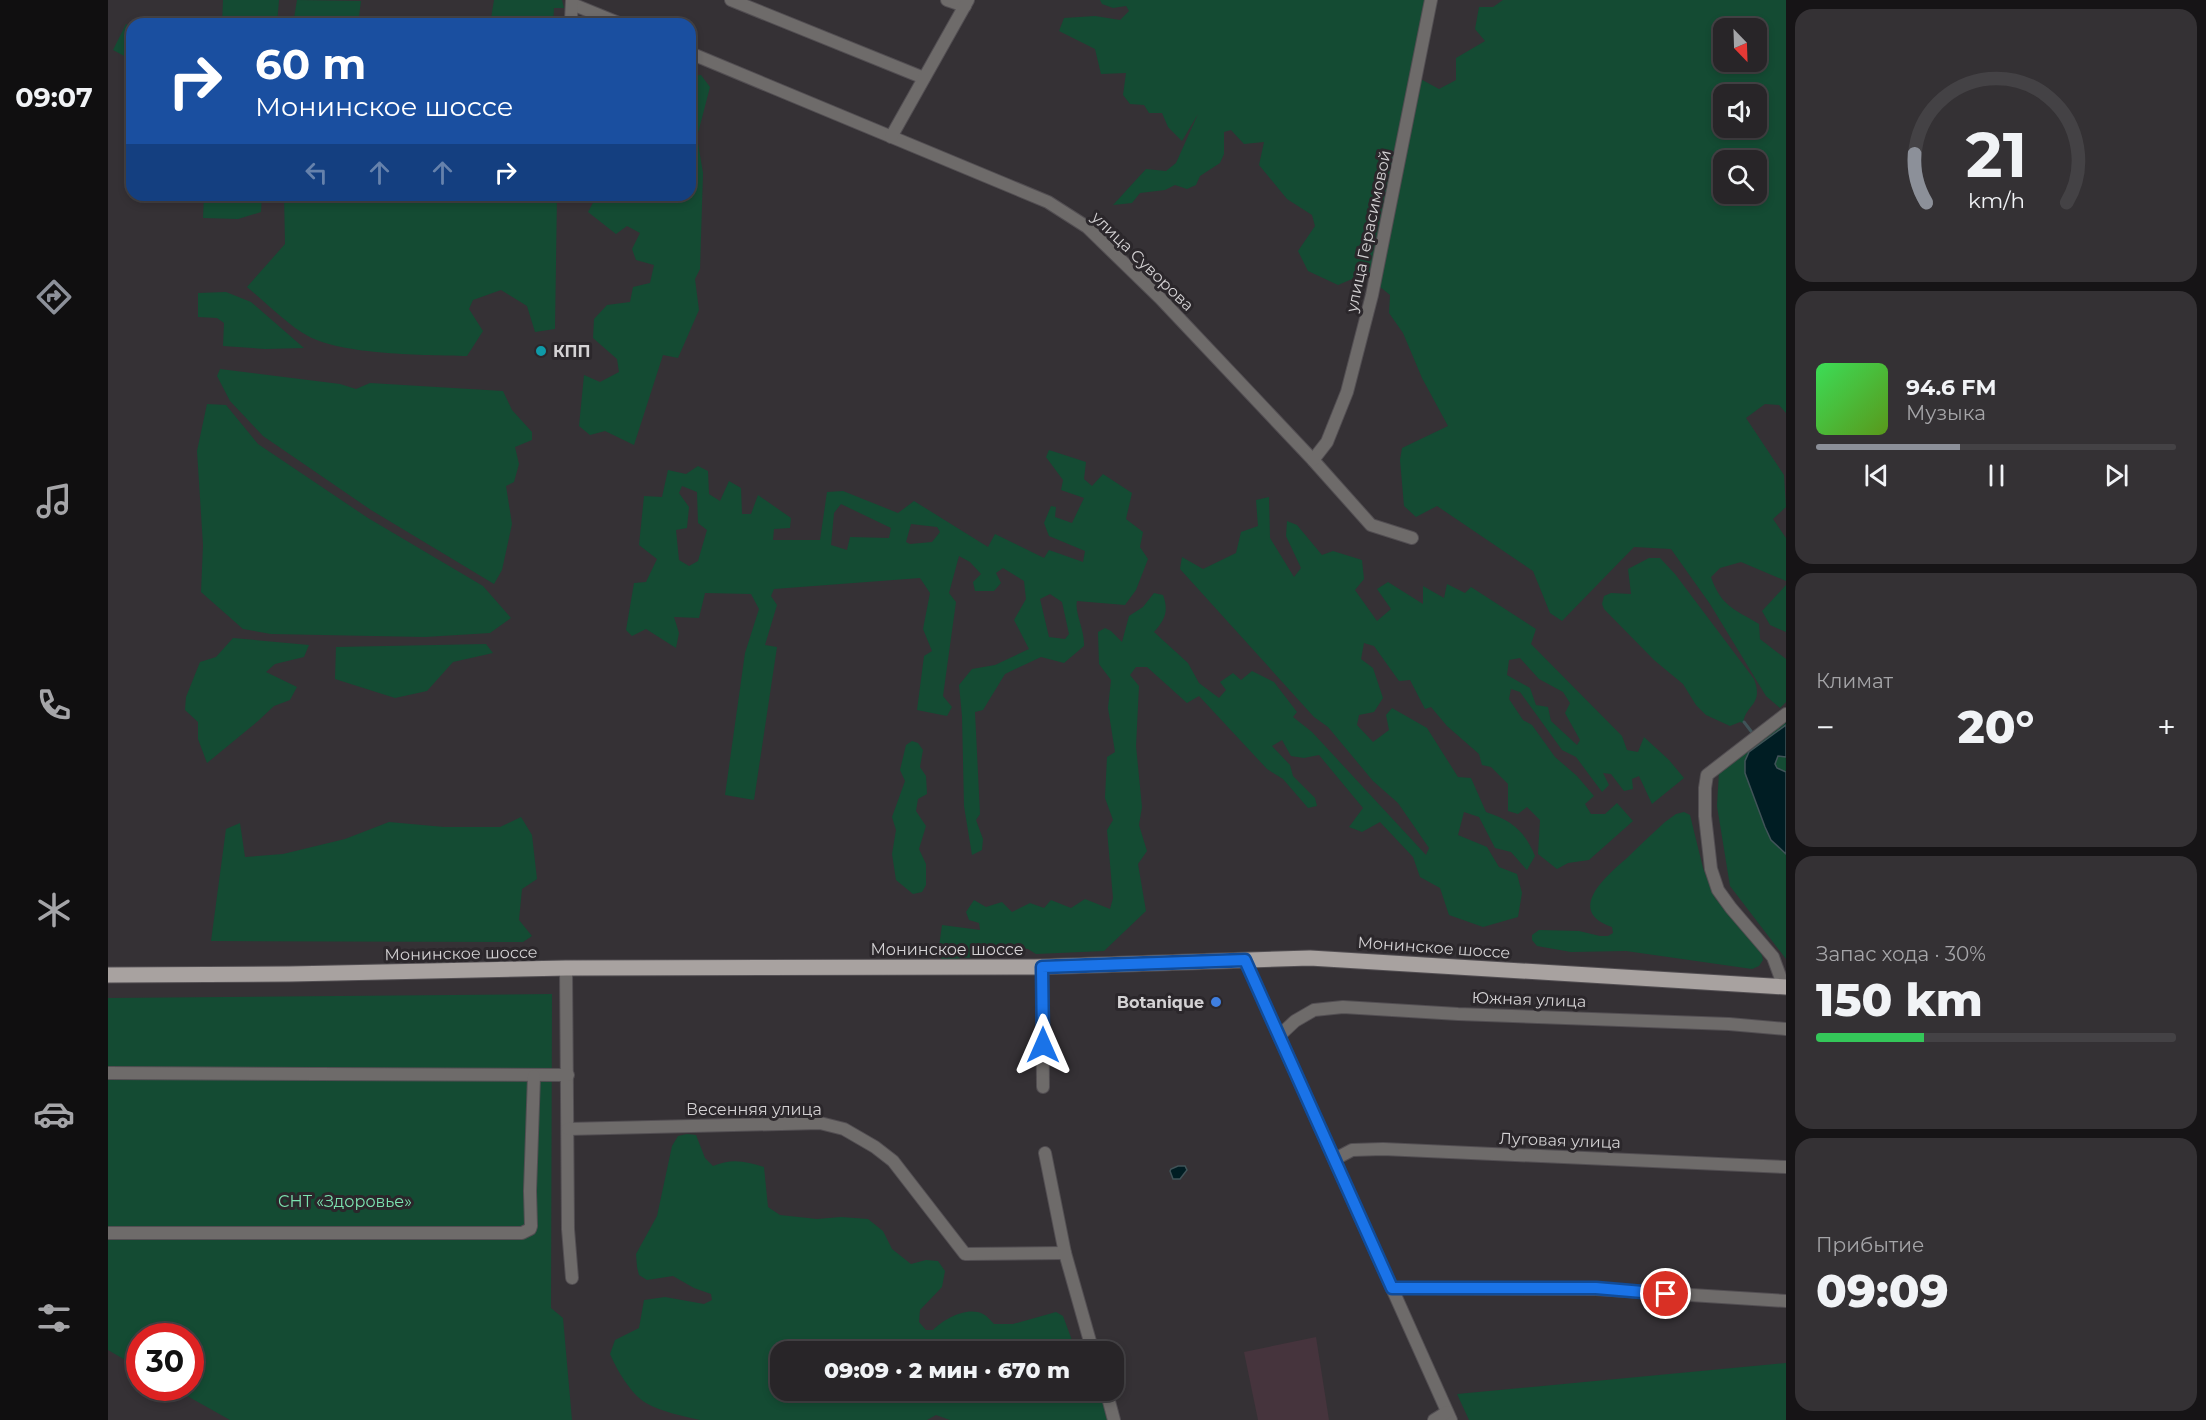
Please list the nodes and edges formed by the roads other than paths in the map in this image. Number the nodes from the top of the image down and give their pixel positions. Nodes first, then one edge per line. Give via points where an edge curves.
1 (731, 0) edge
2 (947, 0) edge
3 (1431, 0) edge
4 (572, 2) edge
5 (966, 3) edge
6 (571, 18) edge
7 (608, 18) edge
8 (696, 56) edge
9 (924, 78) junction
10 (891, 137) junction
11 (1313, 460) junction
12 (1412, 538) dead end
13 (1786, 714) edge
14 (1245, 960) junction
15 (1042, 967) junction
16 (566, 968) junction
17 (108, 975) edge
18 (1785, 987) edge
19 (1786, 1029) edge
20 (1279, 1036) junction
21 (108, 1073) edge
22 (568, 1075) junction
23 (534, 1076) junction
24 (1043, 1086) dead end
25 (568, 1129) junction
26 (1045, 1153) dead end
27 (1335, 1159) junction
28 (1786, 1167) edge
29 (108, 1233) edge
30 (1065, 1253) junction
31 (572, 1278) dead end
32 (1392, 1288) junction
33 (1786, 1302) edge
34 (1090, 1341) edge
35 (1109, 1401) edge
36 (1449, 1416) edge
37 (1114, 1420) edge
38 (1434, 1420) edge

1 - 9 street
2 - 5 street
3 - 11 street, улица Герасимовой via 1372,295 1347,392 1328,442
4 - 6 street
4 - 7 street
5 - 9 street
8 - 10 street, улица Суворова
9 - 10 street
10 - 11 street, улица Суворова via 1048,202 1088,227
11 - 12 street, улица Суворова via 1371,525
13 - 18 street via 1707,775 1705,789 1711,869 1718,890 1773,957
14 - 15 main road, Монинское шоссе
14 - 18 main road, Монинское шоссе via 1332,958
14 - 20 street
15 - 16 main road, Монинское шоссе
15 - 24 street
16 - 17 main road, Монинское шоссе
16 - 22 street
19 - 20 street, Южная улица via 1343,1007 1314,1010
20 - 27 street
21 - 23 street
22 - 23 street
22 - 25 street
23 - 29 street via 531,1226 522,1233
25 - 30 street, Весенняя улица via 820,1123 844,1129 893,1161 965,1254
25 - 31 street
26 - 30 street
27 - 28 street, Луговая улица via 1352,1150 1383,1149
27 - 32 street
30 - 34 street
32 - 33 street via 1596,1288
32 - 36 street
35 - 37 street
36 - 38 street

